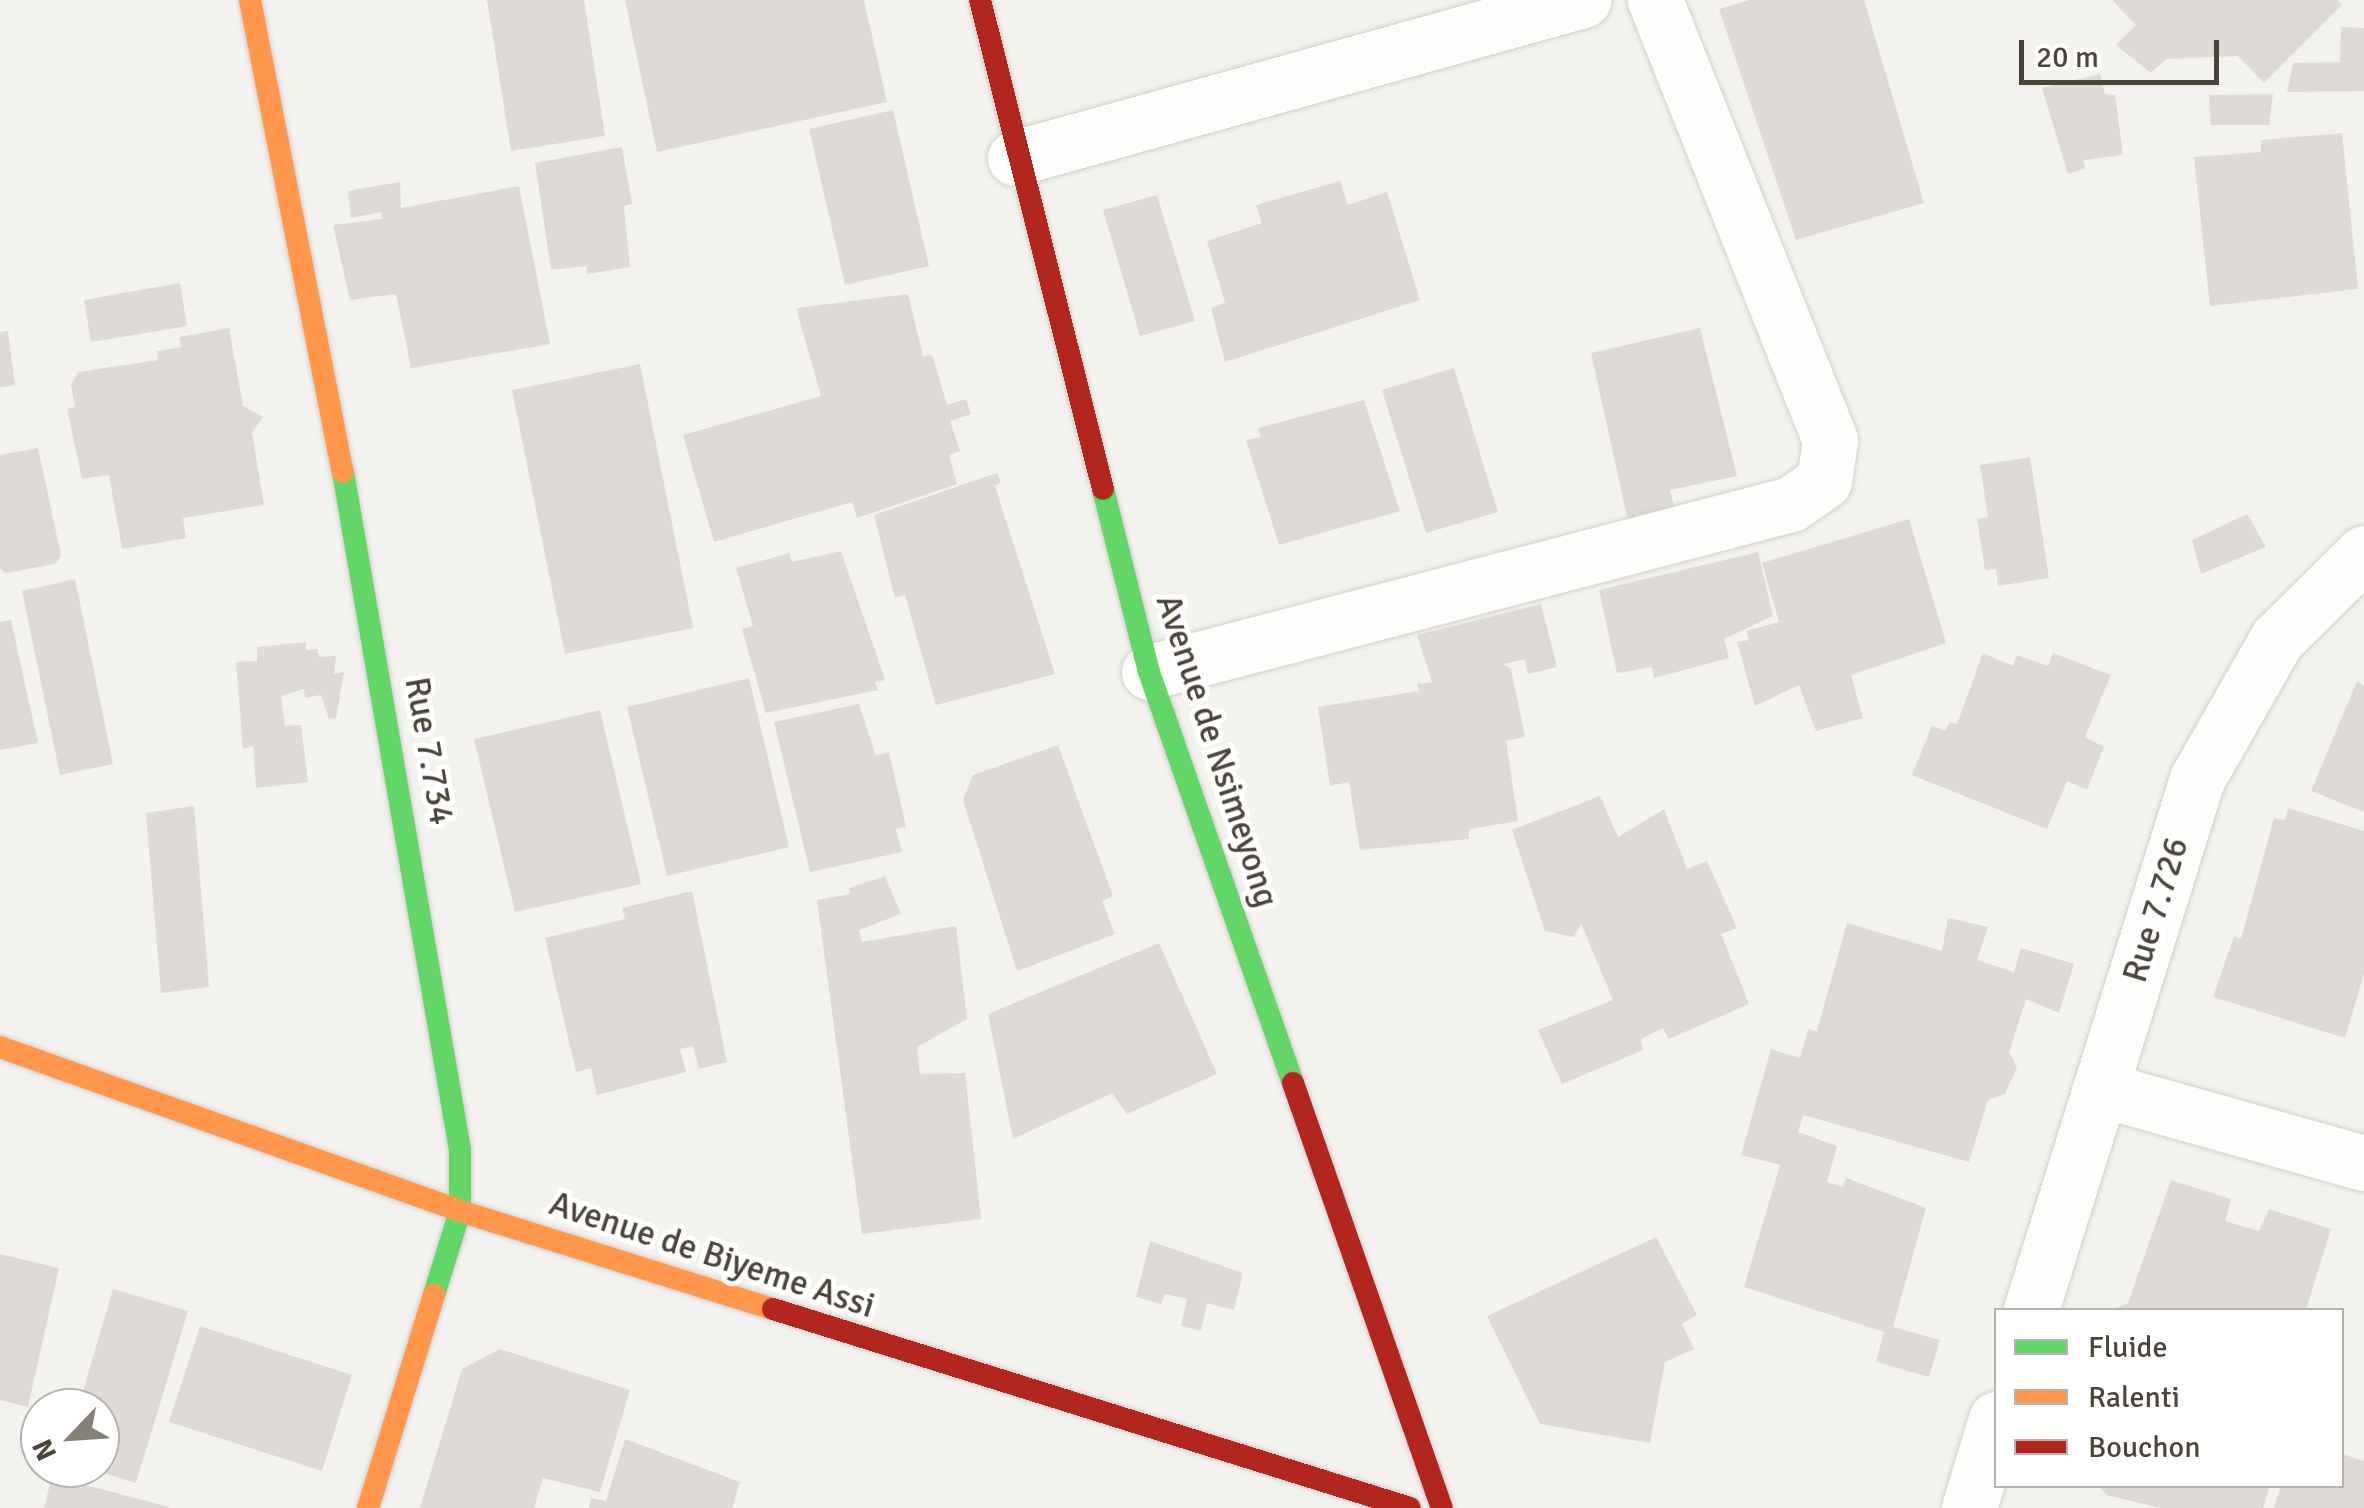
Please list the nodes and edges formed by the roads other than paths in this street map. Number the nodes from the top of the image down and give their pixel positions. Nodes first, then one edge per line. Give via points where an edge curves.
1 (250, 0) edge
2 (980, 0) edge
3 (1583, 0) edge
4 (1654, 0) edge
5 (1015, 158) junction
6 (2364, 553) edge
7 (1149, 672) junction
8 (0, 1046) edge
9 (2100, 1089) junction
10 (2364, 1163) edge
11 (460, 1212) junction
12 (2031, 1308) edge
13 (1994, 1425) edge
14 (368, 1508) edge
15 (1410, 1508) edge
16 (1442, 1508) edge
17 (1968, 1508) edge

1 - 11 main road, Rue 7.734 via 318,325 431,967 460,1150
2 - 5 main road, Avenue de Nsimeyong
3 - 5 street
4 - 7 street via 1830,440 1824,481 1790,504
5 - 7 main road, Avenue de Nsimeyong
6 - 9 street, Rue 7.726 via 2277,639 2197,779
7 - 16 main road, Avenue de Nsimeyong
8 - 11 main road, Avenue de Biyeme Assi
9 - 10 street
9 - 12 street, Rue 7.726
11 - 14 main road, Rue 7.734
11 - 15 main road, Avenue de Biyeme Assi
13 - 17 street

